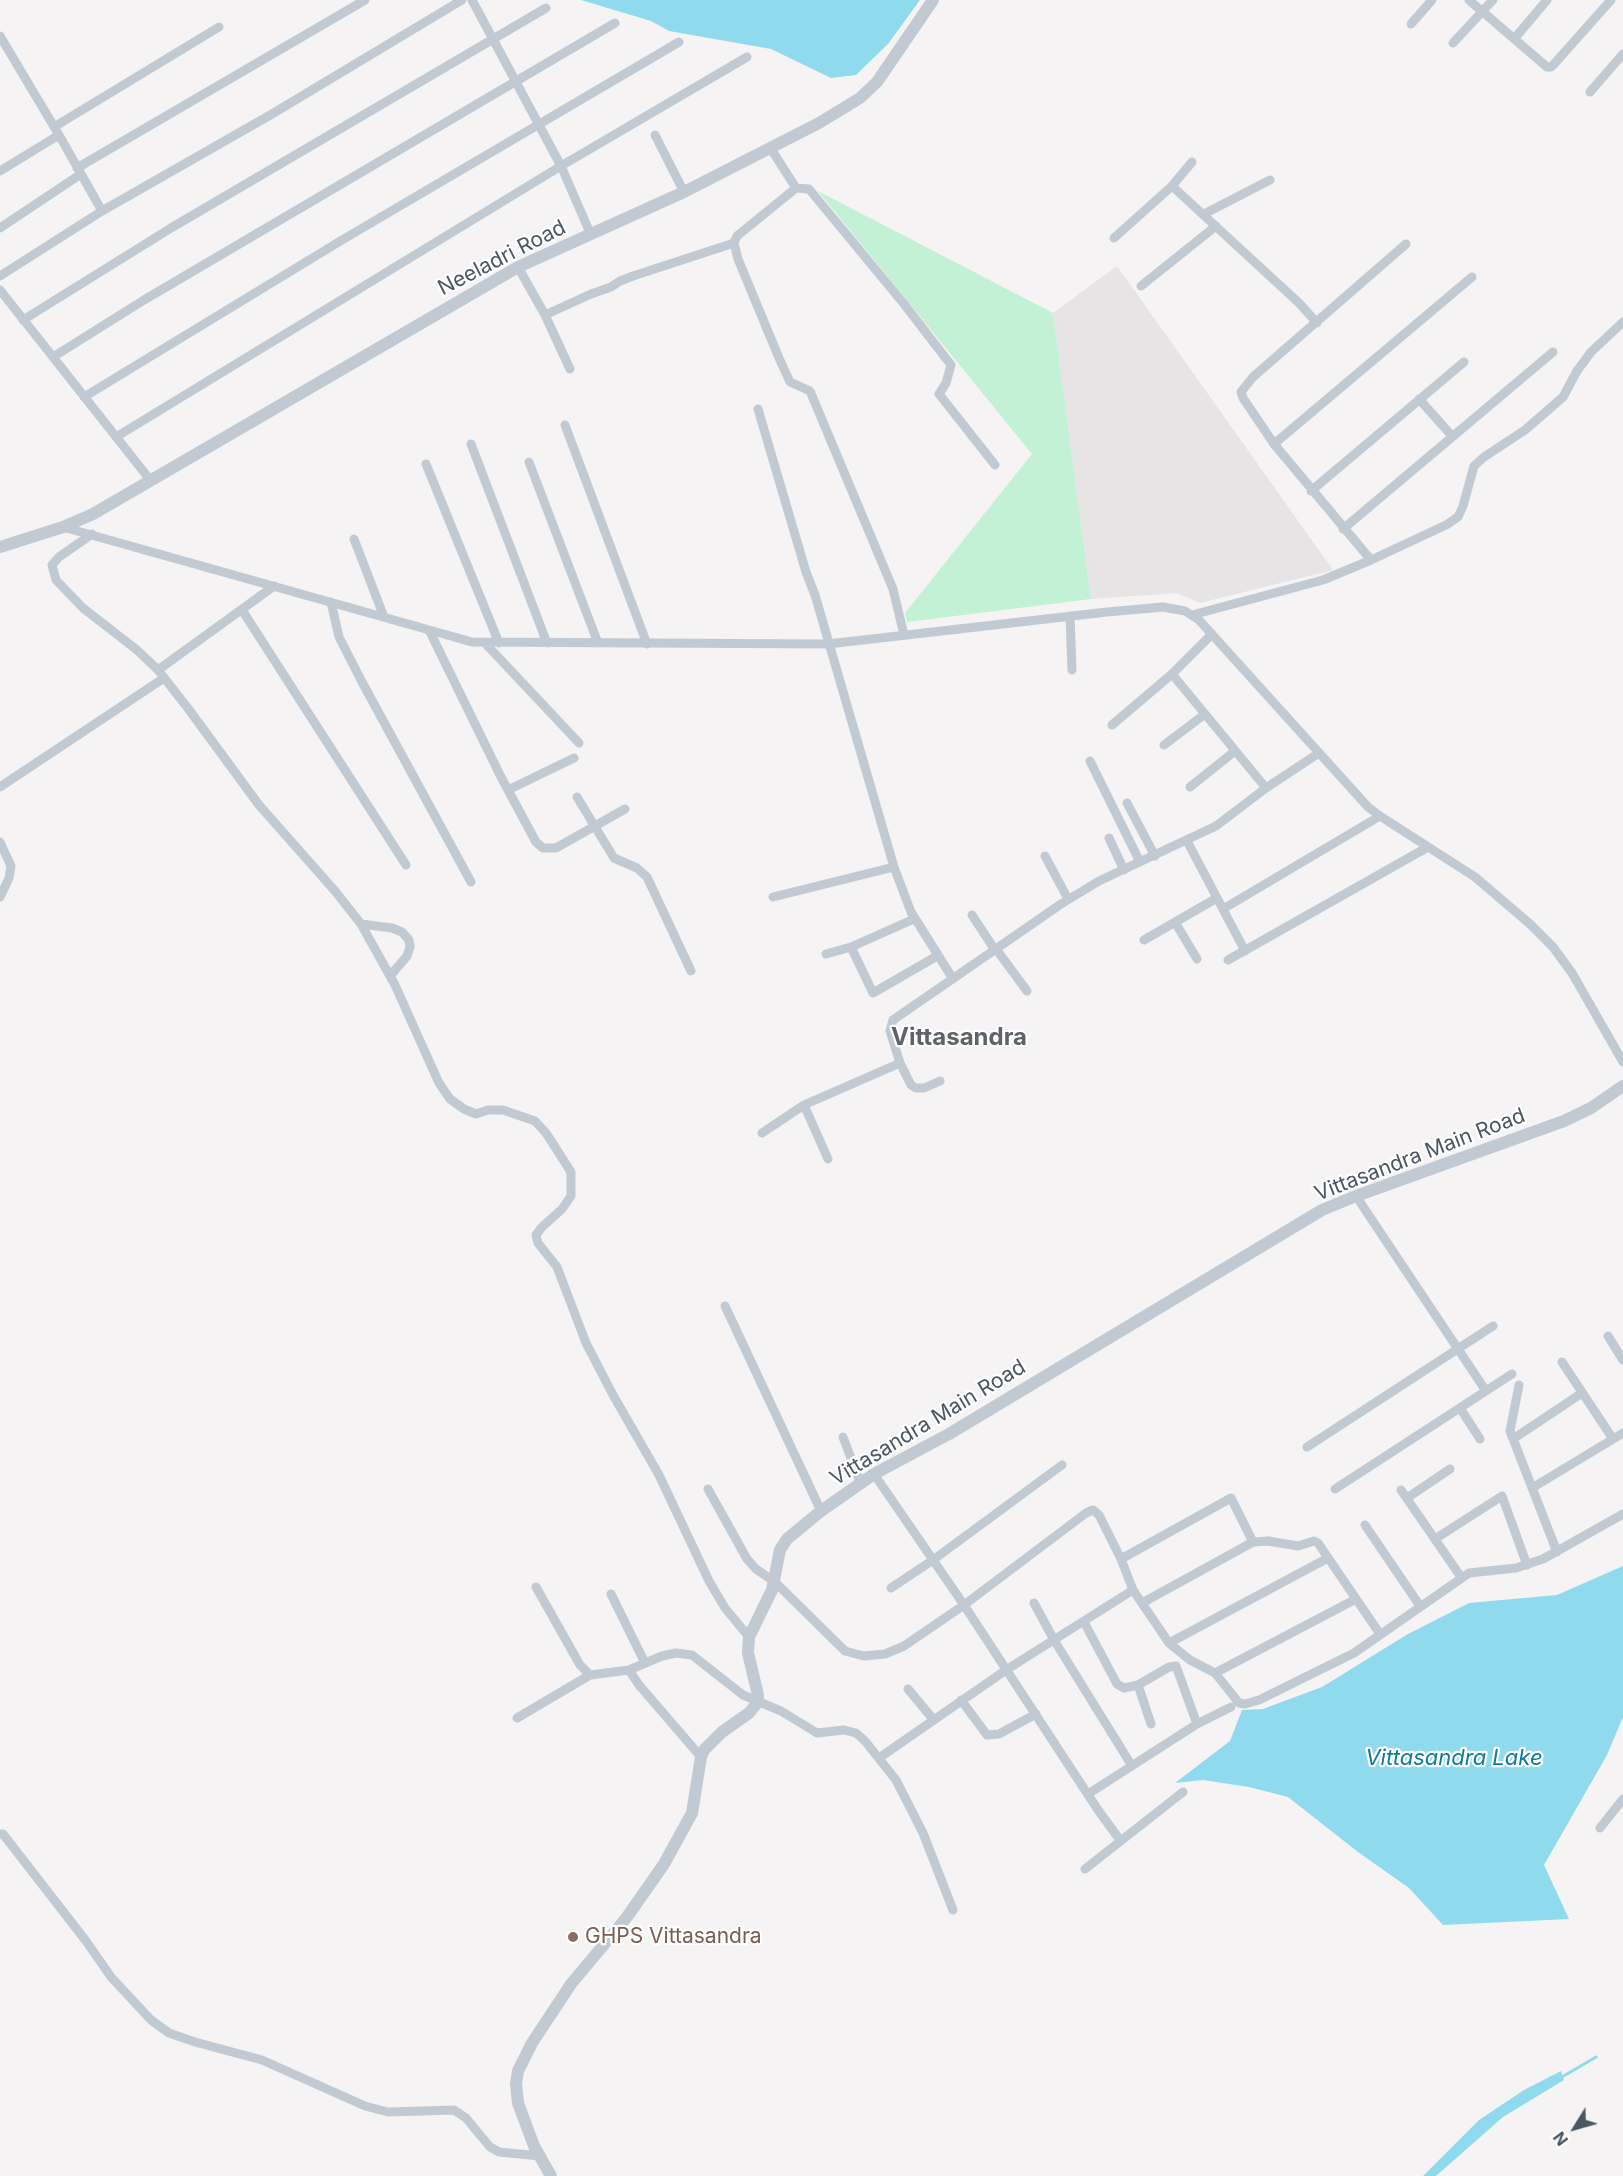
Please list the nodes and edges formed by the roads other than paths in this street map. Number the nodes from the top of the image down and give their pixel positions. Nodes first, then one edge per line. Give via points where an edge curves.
1 (365, 0) edge
2 (462, 0) edge
3 (472, 0) edge
4 (933, 0) edge
5 (1432, 0) edge
6 (1469, 0) edge
7 (1493, 0) edge
8 (1547, 0) edge
9 (1611, 0) edge
10 (546, 8) dead end
11 (1483, 12) junction
12 (615, 23) dead end
13 (1411, 24) dead end
14 (219, 27) dead end
15 (0, 36) edge
16 (1514, 39) junction
17 (493, 40) junction
18 (679, 42) dead end
19 (1453, 43) dead end
20 (1623, 54) edge
21 (747, 57) dead end
22 (515, 81) junction
23 (1590, 92) dead end
24 (538, 124) junction
25 (57, 131) junction
26 (655, 135) dead end
27 (771, 149) junction
28 (1192, 162) dead end
29 (561, 166) junction
30 (0, 171) edge
31 (79, 171) junction
32 (1269, 180) dead end
33 (1172, 186) junction
34 (795, 188) junction
35 (684, 192) junction
36 (102, 212) junction
37 (1204, 214) junction
38 (1216, 226) junction
39 (0, 228) edge
40 (591, 235) junction
41 (1114, 238) dead end
42 (734, 243) junction
43 (1407, 244) dead end
44 (518, 267) junction
45 (0, 276) edge
46 (1472, 278) dead end
47 (1141, 286) dead end
48 (0, 290) edge
49 (545, 315) junction
50 (23, 320) junction
51 (1623, 321) edge
52 (1317, 323) junction
53 (1553, 352) dead end
54 (52, 357) junction
55 (1464, 362) dead end
56 (570, 369) dead end
57 (84, 396) junction
58 (1419, 399) junction
59 (758, 409) dead end
60 (565, 425) dead end
61 (1452, 436) junction
62 (116, 437) junction
63 (471, 444) dead end
64 (1274, 444) junction
65 (529, 462) dead end
66 (426, 464) dead end
67 (995, 465) dead end
68 (151, 481) junction
69 (1311, 491) junction
70 (63, 527) junction
71 (1343, 529) junction
72 (92, 534) junction
73 (354, 539) dead end
74 (0, 548) edge
75 (1371, 560) junction
76 (274, 586) junction
77 (331, 602) junction
78 (242, 610) junction
79 (1192, 615) junction
80 (1070, 616) junction
81 (384, 617) junction
82 (429, 630) junction
83 (1212, 634) junction
84 (904, 635) junction
85 (484, 642) junction
86 (499, 642) junction
87 (547, 643) junction
88 (598, 643) junction
89 (647, 644) junction
90 (828, 644) junction
91 (1072, 670) dead end
92 (161, 674) junction
93 (1172, 674) junction
94 (1205, 714) junction
95 (1112, 725) dead end
96 (579, 742) dead end
97 (1164, 746) dead end
98 (1235, 751) junction
99 (1319, 753) junction
100 (574, 758) dead end
101 (1090, 761) dead end
102 (0, 787) edge
103 (1190, 787) dead end
104 (1266, 788) junction
105 (508, 790) junction
106 (577, 797) dead end
107 (1127, 803) dead end
108 (625, 809) dead end
109 (1380, 816) junction
110 (595, 827) junction
111 (1109, 838) dead end
112 (1187, 841) junction
113 (0, 842) edge
114 (1428, 847) junction
115 (1045, 856) dead end
116 (1155, 856) junction
117 (1140, 862) junction
118 (406, 865) dead end
119 (894, 867) junction
120 (1124, 870) junction
121 (471, 882) dead end
122 (0, 897) edge
123 (773, 897) dead end
124 (1217, 898) junction
125 (1068, 899) junction
126 (1223, 909) junction
127 (972, 915) dead end
128 (914, 919) junction
129 (1175, 922) junction
130 (361, 924) junction
131 (1144, 940) dead end
132 (851, 947) junction
133 (996, 949) junction
134 (1245, 951) junction
135 (826, 954) dead end
136 (937, 956) junction
137 (1197, 959) dead end
138 (1228, 960) dead end
139 (691, 971) dead end
140 (390, 976) junction
141 (953, 979) junction
142 (1027, 991) dead end
143 (1623, 1062) edge
144 (900, 1063) junction
145 (940, 1081) dead end
146 (1623, 1086) edge
147 (804, 1105) junction
148 (762, 1133) dead end
149 (828, 1158) dead end
150 (1356, 1196) junction
151 (725, 1305) dead end
152 (1493, 1326) dead end
153 (1608, 1336) dead end
154 (1457, 1349) junction
155 (1623, 1360) edge
156 (1562, 1362) dead end
157 (1512, 1374) dead end
158 (1519, 1385) dead end
159 (1486, 1391) junction
160 (1582, 1393) junction
161 (1460, 1408) junction
162 (1623, 1432) edge
163 (843, 1437) dead end
164 (1480, 1439) dead end
165 (1513, 1439) junction
166 (1612, 1439) junction
167 (1307, 1447) dead end
168 (1062, 1465) dead end
169 (1450, 1469) dead end
170 (874, 1474) junction
171 (860, 1482) junction
172 (1532, 1488) junction
173 (708, 1489) dead end
174 (1335, 1489) dead end
175 (821, 1511) junction
176 (1623, 1514) edge
177 (1365, 1525) dead end
178 (1435, 1539) junction
179 (1253, 1542) junction
180 (1557, 1552) junction
181 (1328, 1558) junction
182 (1121, 1559) junction
183 (933, 1560) junction
184 (1527, 1565) junction
185 (1461, 1577) junction
186 (775, 1582) junction
187 (536, 1587) dead end
188 (891, 1588) dead end
189 (1133, 1590) junction
190 (611, 1594) dead end
191 (1356, 1599) junction
192 (1034, 1603) dead end
193 (1142, 1603) junction
194 (964, 1605) junction
195 (1420, 1606) junction
196 (1084, 1622) junction
197 (1380, 1634) junction
198 (749, 1637) junction
199 (1054, 1640) junction
200 (1170, 1643) junction
201 (645, 1663) junction
202 (629, 1670) junction
203 (1006, 1670) junction
204 (1215, 1673) junction
205 (590, 1675) junction
206 (1138, 1685) junction
207 (908, 1689) dead end
208 (961, 1700) junction
209 (758, 1702) junction
210 (1231, 1707) dead end
211 (1036, 1714) junction
212 (517, 1718) dead end
213 (933, 1719) junction
214 (1151, 1724) dead end
215 (1197, 1724) junction
216 (701, 1756) junction
217 (879, 1758) junction
218 (1132, 1766) junction
219 (1182, 1792) dead end
220 (1088, 1794) junction
221 (1623, 1799) edge
222 (1600, 1828) dead end
223 (0, 1834) edge
224 (1120, 1840) junction
225 (1085, 1869) dead end
226 (953, 1910) dead end
227 (540, 2156) junction
228 (551, 2176) edge

1 - 31 street
2 - 36 street
3 - 17 street
4 - 27 street, Neeladri Road via 867,92
5 - 13 street
6 - 11 street
7 - 11 street
8 - 16 street
9 - 16 street via 1551,67 1546,67
10 - 17 street
11 - 16 street
11 - 19 street
12 - 22 street
14 - 25 street
15 - 25 street
17 - 22 street
17 - 50 street
18 - 24 street
20 - 23 street
21 - 29 street
22 - 24 street
22 - 54 street
24 - 29 street
24 - 57 street
25 - 30 street
25 - 31 street
26 - 35 street
27 - 34 street
27 - 35 street, Neeladri Road
28 - 33 street
29 - 40 street
29 - 62 street
31 - 36 street
31 - 39 street
32 - 37 street
33 - 37 street
33 - 41 street
34 - 42 street via 737,236
34 - 67 street via 809,189 951,365 939,394
35 - 40 street, Neeladri Road
36 - 45 street
37 - 38 street
38 - 47 street
38 - 52 street
40 - 44 street, Neeladri Road
42 - 49 street via 633,276
42 - 84 street via 790,382 810,391 893,590
43 - 52 street
44 - 49 street
44 - 68 street, Neeladri Road
46 - 64 street
48 - 50 street
49 - 56 street
50 - 54 street
51 - 75 street via 1591,352 1563,396 1526,430 1474,466 1458,517
52 - 64 street via 1253,377 1241,392
53 - 61 street
54 - 57 street
55 - 58 street
57 - 62 street
58 - 61 street
58 - 69 street
59 - 90 street
60 - 89 street
61 - 71 street
62 - 68 street
63 - 87 street
64 - 69 street
65 - 88 street
66 - 86 street
68 - 70 street, Neeladri Road
69 - 71 street
70 - 72 street
70 - 74 street, Neeladri Road
71 - 75 street
72 - 76 street
72 - 92 street via 52,565 56,580
73 - 81 street
75 - 79 street via 1323,580
76 - 77 street
76 - 78 street
77 - 81 street
77 - 121 street via 339,637
78 - 92 street
78 - 118 street
79 - 80 street via 1163,607
79 - 83 street
80 - 84 street
80 - 91 street
81 - 82 street
82 - 85 street
82 - 105 street
83 - 93 street
83 - 99 street
84 - 90 street
85 - 86 street
85 - 96 street
86 - 87 street
87 - 88 street
88 - 89 street
89 - 90 street
90 - 119 street
92 - 102 street
92 - 130 street via 259,805
93 - 94 street
93 - 95 street
94 - 97 street
94 - 98 street
98 - 103 street
98 - 104 street
99 - 104 street
99 - 109 street
100 - 105 street
101 - 117 street
104 - 112 street via 1216,826
105 - 110 street via 543,848 556,848
106 - 110 street
107 - 116 street
108 - 110 street
109 - 114 street
109 - 126 street
110 - 139 street via 615,858 647,877
111 - 120 street
112 - 116 street
112 - 124 street
113 - 122 street via 11,866
114 - 134 street
114 - 143 street via 1484,885 1553,947
115 - 125 street
116 - 117 street
117 - 120 street
119 - 123 street
119 - 128 street
120 - 125 street
124 - 126 street
124 - 129 street
125 - 133 street
126 - 134 street
127 - 133 street
128 - 132 street
128 - 136 street
129 - 131 street
129 - 137 street
130 - 140 street
130 - 140 street via 392,928 409,940 407,956
132 - 135 street
132 - 136 street via 873,993
133 - 141 street
133 - 142 street
134 - 138 street
136 - 141 street
140 - 198 street via 450,1099 476,1114 503,1110 535,1121 571,1172 571,1196 536,1235 538,1244 557,1267 586,1343 659,1475 709,1581
141 - 144 street via 893,1020 890,1031
144 - 145 street via 916,1088
144 - 147 street
146 - 150 street, Vittasandra Main Road via 1564,1121
147 - 148 street
147 - 149 street
150 - 154 street
150 - 170 street, Vittasandra Main Road via 1308,1218 949,1434
151 - 175 street
152 - 154 street
153 - 155 street
154 - 159 street
154 - 167 street
156 - 160 street
157 - 159 street
158 - 165 street via 1510,1431
159 - 161 street
160 - 165 street
160 - 166 street
161 - 164 street
161 - 174 street
162 - 166 street
163 - 171 street
165 - 172 street
166 - 172 street
168 - 183 street
169 - 178 street via 1404,1494
170 - 171 street, Vittasandra Main Road
170 - 183 street
171 - 175 street, Vittasandra Main Road
172 - 180 street
173 - 186 street via 747,1559
175 - 186 street, Vittasandra Main Road via 783,1544
176 - 180 street
177 - 195 street
178 - 184 street via 1502,1496
178 - 185 street
179 - 181 street via 1298,1546 1314,1541
179 - 182 street via 1232,1498
179 - 193 street
180 - 184 street
181 - 191 street
181 - 200 street
182 - 189 street
182 - 194 street via 1099,1515 1090,1510
183 - 188 street
183 - 194 street
184 - 185 street via 1477,1571
185 - 195 street
186 - 194 street via 845,1651 864,1656 885,1654 904,1646
186 - 198 street, Vittasandra Main Road
187 - 205 street via 580,1665
189 - 193 street
189 - 196 street
190 - 201 street
191 - 197 street
191 - 204 street
192 - 199 street
193 - 200 street
194 - 203 street
195 - 197 street
196 - 199 street
196 - 206 street via 1117,1684 1124,1688
197 - 204 street via 1346,1658 1245,1704 1239,1703
198 - 209 street via 748,1653
199 - 203 street
199 - 218 street
200 - 204 street via 1190,1660
201 - 202 street
201 - 209 street via 676,1653 692,1656
202 - 205 street
202 - 216 street
203 - 208 street
203 - 211 street
205 - 212 street
206 - 214 street
206 - 215 street via 1176,1666
207 - 213 street
208 - 211 street via 987,1735 999,1734
208 - 213 street
209 - 216 street via 714,1739
209 - 217 street via 817,1733 855,1733
210 - 215 street
211 - 220 street
213 - 217 street
215 - 218 street
216 - 227 street via 692,1813 664,1864 627,1917 571,1984 518,2071 518,2103
217 - 226 street via 896,1779 923,1833
218 - 220 street
219 - 224 street
220 - 224 street
221 - 222 street
223 - 227 street via 111,1977 151,2020 169,2033 262,2060 365,2106 388,2112 454,2110 499,2152
224 - 225 street
227 - 228 street

